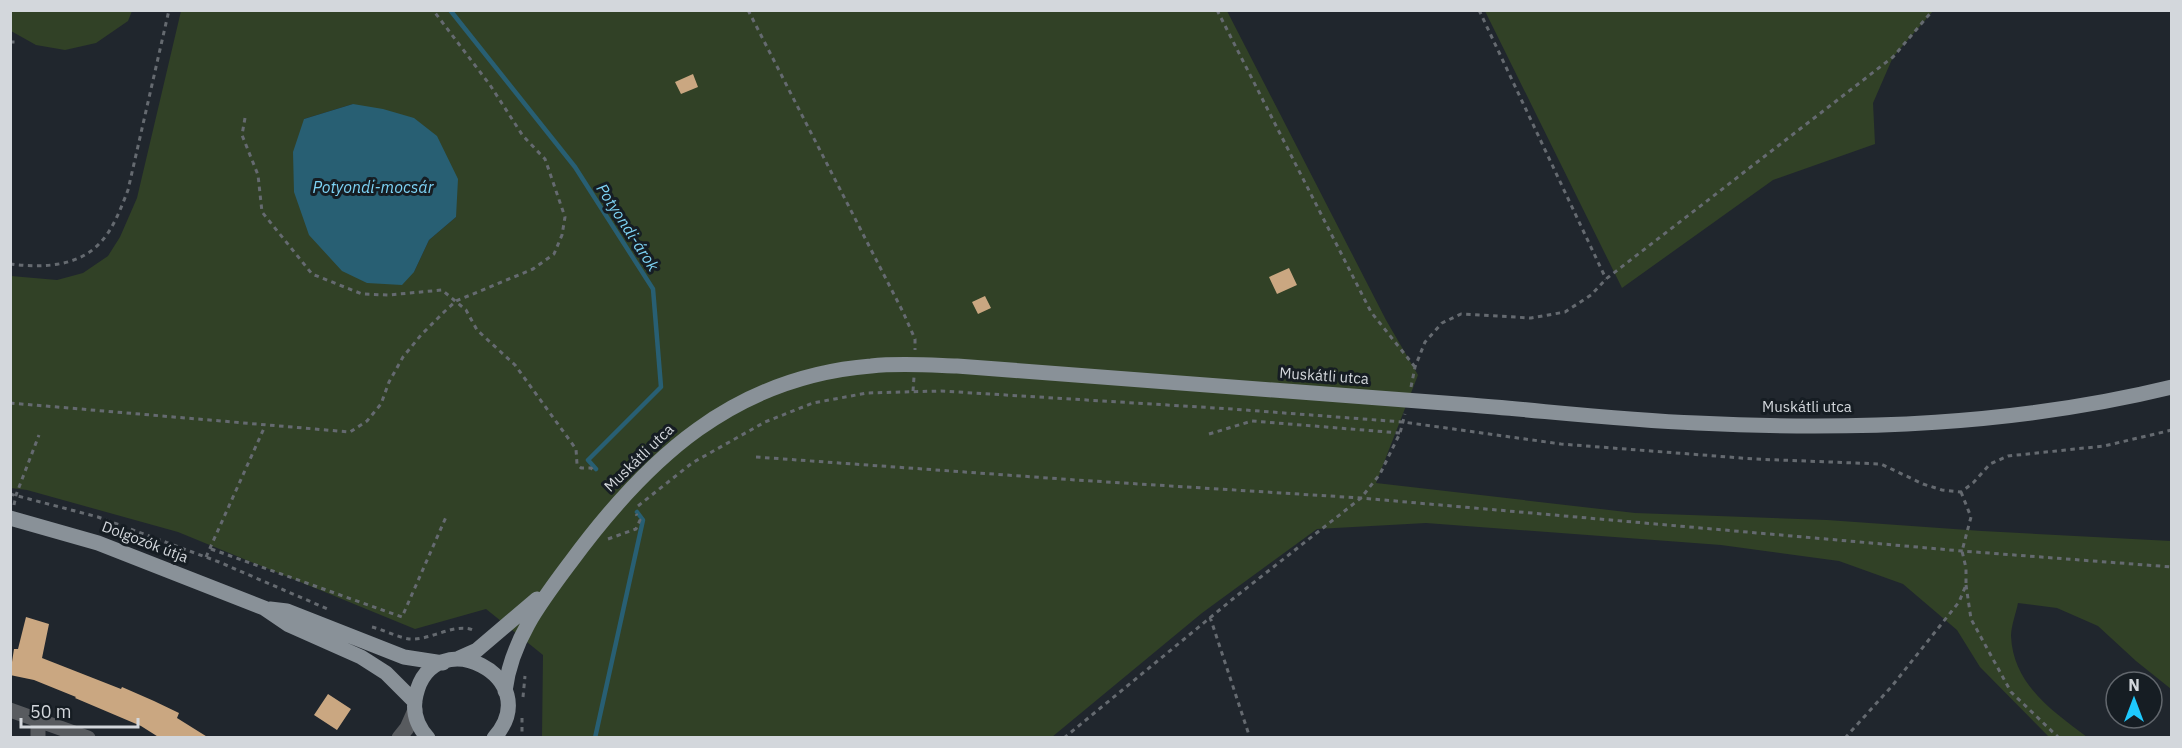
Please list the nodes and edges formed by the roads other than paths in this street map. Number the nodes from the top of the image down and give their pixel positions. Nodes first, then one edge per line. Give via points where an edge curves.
1 (2172, 387) edge
2 (12, 518) edge
3 (554, 585) junction
4 (264, 608) junction
5 (450, 661) junction
6 (505, 692) junction
7 (415, 706) junction
8 (10, 710) edge
9 (505, 718) junction
10 (38, 719) junction
11 (39, 738) edge
12 (88, 738) edge
13 (399, 738) edge
14 (428, 738) edge
15 (494, 738) edge
16 (504, 738) edge

1 - 3 main road, Muskátli utca via 2030,414 1947,423 1827,427 1696,423 957,366 870,366 783,384 712,417 628,490
2 - 4 main road, Dolgozók útja via 98,543
3 - 5 main road, Muskátli utca via 477,650
3 - 6 main road, Muskátli utca via 513,652
4 - 5 main road, Dolgozók útja via 287,611 404,657
4 - 7 main road, Dolgozók útja via 289,625 361,657 386,673
5 - 6 main road, Dolgozók útja via 472,660 487,667
5 - 7 main road, Muskátli utca via 423,678
6 - 9 main road, Muskátli utca
7 - 13 street
7 - 14 main road via 420,728
8 - 10 street
9 - 15 main road
9 - 16 main road
10 - 11 street
10 - 12 street

